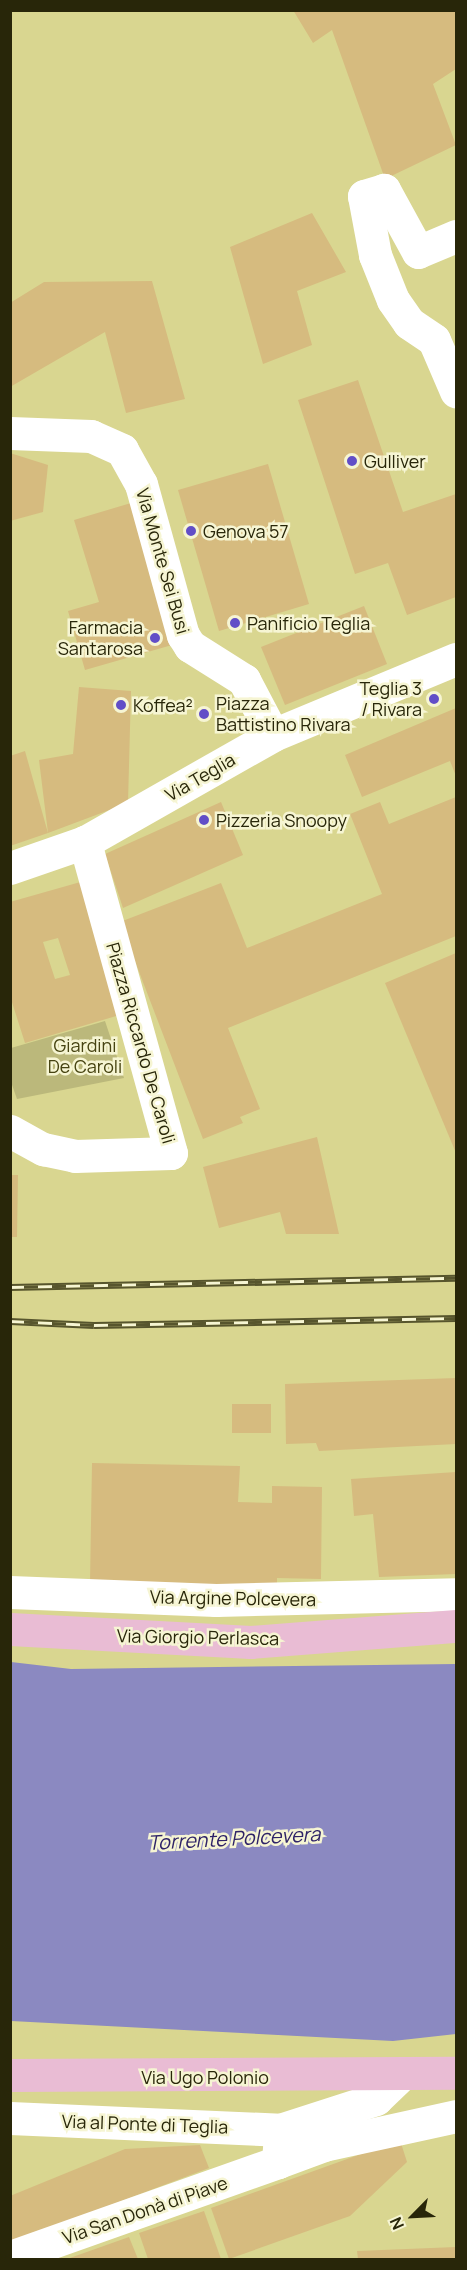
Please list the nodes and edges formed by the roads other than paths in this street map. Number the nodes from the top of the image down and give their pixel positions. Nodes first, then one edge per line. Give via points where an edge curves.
1 (456, 236) edge
2 (456, 391) edge
3 (10, 433) edge
4 (456, 659) edge
5 (273, 735) junction
6 (85, 842) junction
7 (10, 868) edge
8 (10, 1131) edge
9 (10, 1592) edge
10 (456, 1594) edge
11 (456, 1626) edge
12 (10, 1629) edge
13 (456, 2073) edge
14 (10, 2075) edge
15 (400, 2076) junction
16 (456, 2116) edge
17 (10, 2118) edge
18 (279, 2146) junction
19 (10, 2257) edge

1 - 2 street via 418,252 384,190 364,196 375,255 393,300 409,323 434,340
3 - 5 street, Via Monte Sei Busi via 91,436 122,450 141,484 190,646 244,680
4 - 5 street, Via Teglia
5 - 6 street, Via Teglia
6 - 7 street, Via Teglia
6 - 8 street, Piazza Riccardo De Caroli via 171,1153 75,1156 43,1149
9 - 10 street, Via Argine Polcevera via 216,1600
11 - 12 main road, Via Giorgio Perlasca via 251,1642
13 - 15 main road
14 - 15 main road, Via Ugo Polonio
15 - 18 street, Via San Donà di Piave via 376,2099
16 - 18 street, Via San Donà di Piave via 324,2145
17 - 18 street, Via al Ponte di Teglia
18 - 19 street, Via San Donà di Piave

